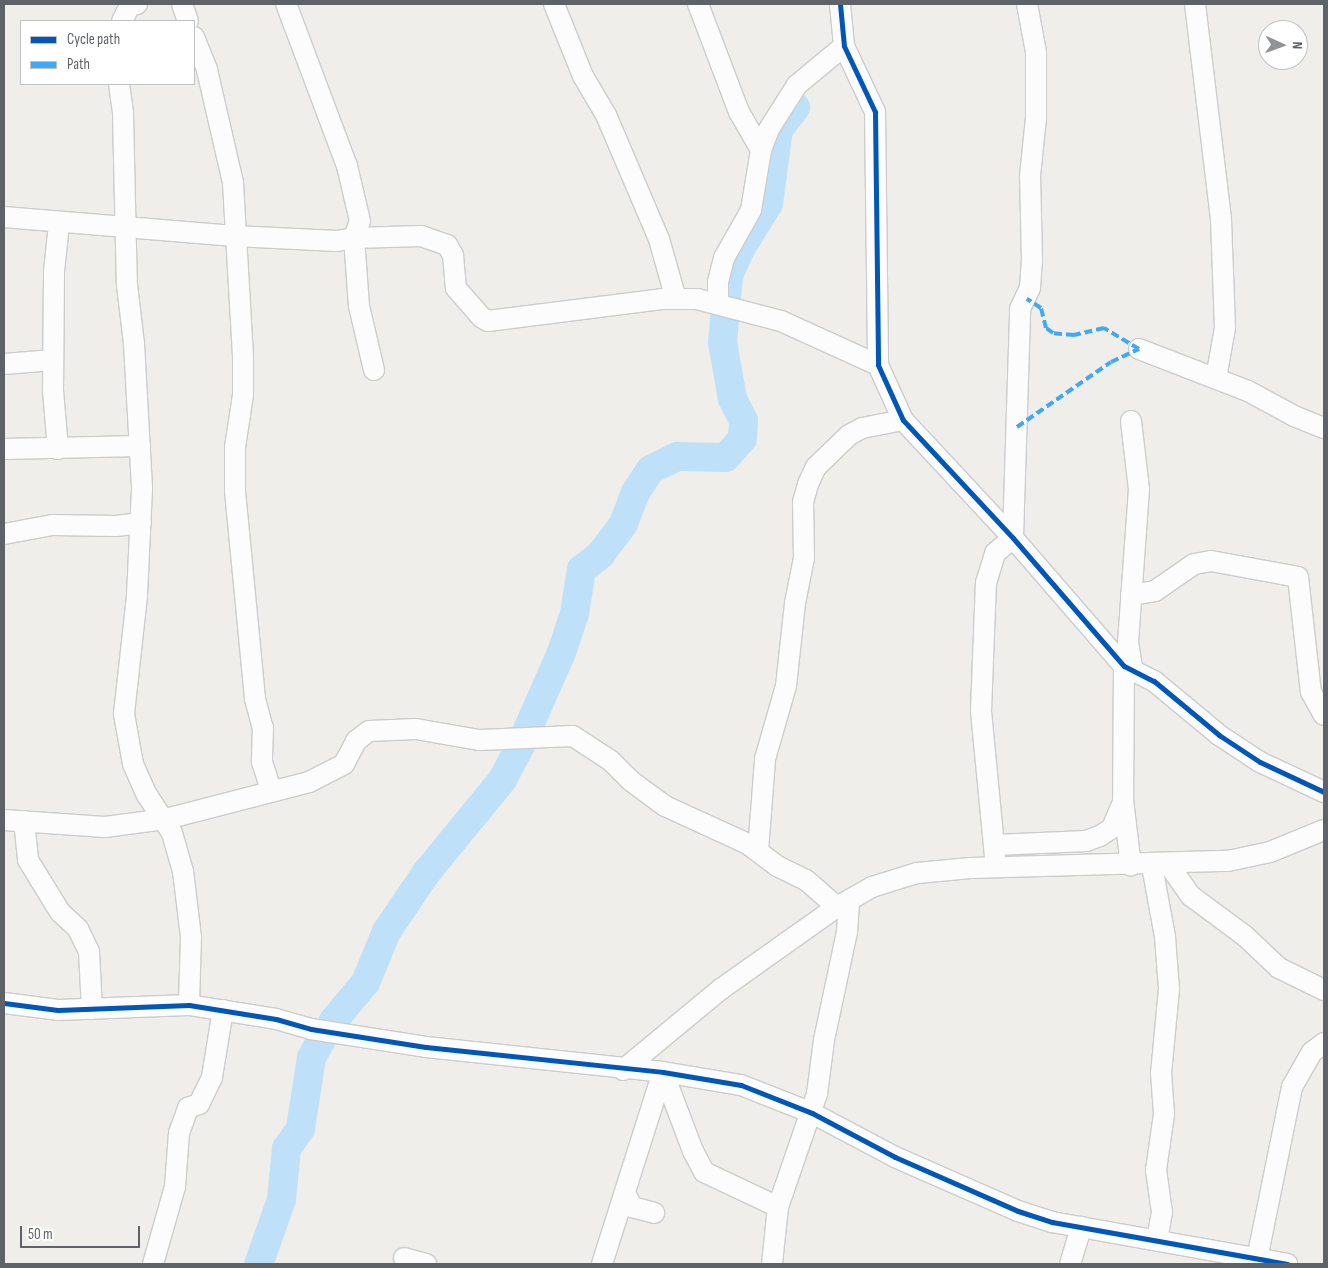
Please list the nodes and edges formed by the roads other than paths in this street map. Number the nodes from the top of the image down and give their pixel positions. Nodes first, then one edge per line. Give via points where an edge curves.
1 (137, 4) edge
2 (182, 4) edge
3 (286, 4) edge
4 (554, 4) edge
5 (698, 4) edge
6 (840, 4) edge
7 (1027, 4) edge
8 (1196, 4) edge
9 (122, 20) edge
10 (188, 20) edge
11 (195, 40) edge
12 (844, 46) junction
13 (119, 85) edge
14 (761, 150) junction
15 (4, 218) edge
16 (59, 224) junction
17 (128, 228) junction
18 (234, 236) junction
19 (354, 238) junction
20 (676, 299) junction
21 (718, 303) junction
22 (1139, 349) dead end
23 (54, 360) junction
24 (4, 364) edge
25 (878, 364) junction
26 (374, 370) dead end
27 (1216, 378) junction
28 (902, 420) junction
29 (1131, 421) dead end
30 (1324, 428) edge
31 (140, 446) junction
32 (4, 449) edge
33 (58, 449) junction
34 (141, 523) junction
35 (4, 534) edge
36 (1013, 538) junction
37 (1131, 595) junction
38 (1129, 670) junction
39 (1324, 715) edge
40 (271, 790) junction
41 (1324, 792) edge
42 (1123, 800) junction
43 (166, 819) junction
44 (4, 820) edge
45 (24, 821) junction
46 (1324, 830) edge
47 (995, 845) junction
48 (758, 851) junction
49 (1131, 866) junction
50 (1160, 866) junction
51 (996, 867) junction
52 (843, 904) junction
53 (1324, 990) edge
54 (4, 1002) edge
55 (189, 1005) junction
56 (92, 1008) junction
57 (223, 1010) junction
58 (1324, 1043) edge
59 (623, 1070) junction
60 (663, 1072) junction
61 (812, 1113) junction
62 (625, 1193) junction
63 (778, 1207) junction
64 (654, 1213) dead end
65 (1081, 1227) junction
66 (1157, 1241) junction
67 (404, 1258) dead end
68 (1257, 1259) junction
69 (153, 1264) edge
70 (426, 1264) edge
71 (602, 1264) edge
72 (772, 1264) edge
73 (1070, 1264) edge
74 (1287, 1264) edge

1 - 9 street via 130,5
2 - 10 street
3 - 19 street via 346,166 360,221
4 - 20 street via 582,76 606,115 659,239
5 - 14 street via 739,112
6 - 12 street
7 - 36 street via 1036,52 1036,118 1030,176 1030,288 1020,309
8 - 27 street via 1221,219 1225,328
11 - 18 street via 207,70 233,183
12 - 14 street via 797,85 781,106
12 - 25 street via 875,112
13 - 17 street
14 - 21 street via 751,210 724,258 718,282
15 - 16 street
16 - 17 street
16 - 23 street via 54,271
17 - 18 street
17 - 31 street via 127,285
18 - 19 street via 336,241
18 - 40 street via 243,356 235,447 235,491 255,699 263,728 262,762
19 - 20 street via 421,236 447,245 453,255 456,288 488,321
19 - 26 street via 359,306
20 - 21 street
21 - 25 street via 781,321
22 - 27 street
23 - 24 street
23 - 33 street
25 - 28 street
27 - 30 street
28 - 36 street
28 - 48 street via 862,428 849,435 816,467 808,484 803,502 804,558 795,603 786,686 765,759
29 - 37 street via 1139,489
31 - 33 street
31 - 34 street
32 - 33 street
34 - 35 street via 52,525
34 - 43 street via 124,714 133,764 147,795
36 - 38 street
36 - 47 street via 995,553 986,583 981,711
37 - 38 street
37 - 39 street via 1167,586 1181,570 1211,561 1298,577 1311,692
38 - 41 street via 1154,681 1213,730 1260,762
38 - 42 street
40 - 43 street
40 - 48 street via 309,782 344,764 356,741 369,731 416,729 479,740 574,736 611,761 631,781 665,806 718,828
42 - 47 street via 1112,828 1086,841
42 - 49 street
43 - 45 street via 105,827
43 - 55 street via 183,871 191,936
44 - 45 street
45 - 56 street via 28,860 60,912 78,929 89,952
46 - 50 street via 1248,858
47 - 51 street
48 - 52 street via 777,866
49 - 50 street
49 - 51 street
50 - 53 street via 1191,896 1245,936 1279,968
50 - 66 street via 1169,988 1161,1072 1164,1114 1156,1170 1162,1212
51 - 52 street via 917,873 872,888
52 - 59 street via 721,989
52 - 61 street via 847,932
54 - 56 street via 58,1010
55 - 56 street
55 - 57 street
57 - 59 street via 311,1029 426,1047
57 - 69 street via 212,1077 200,1104 188,1108 179,1133 175,1187
58 - 68 street via 1312,1052 1292,1087
59 - 60 street
60 - 61 street via 741,1086
60 - 62 street
60 - 63 street via 704,1172
61 - 63 street
61 - 65 street via 894,1157 984,1198 1052,1222
62 - 64 street via 632,1207
62 - 71 street
63 - 72 street
65 - 66 street
65 - 73 street
66 - 68 street
67 - 70 street
68 - 74 street

